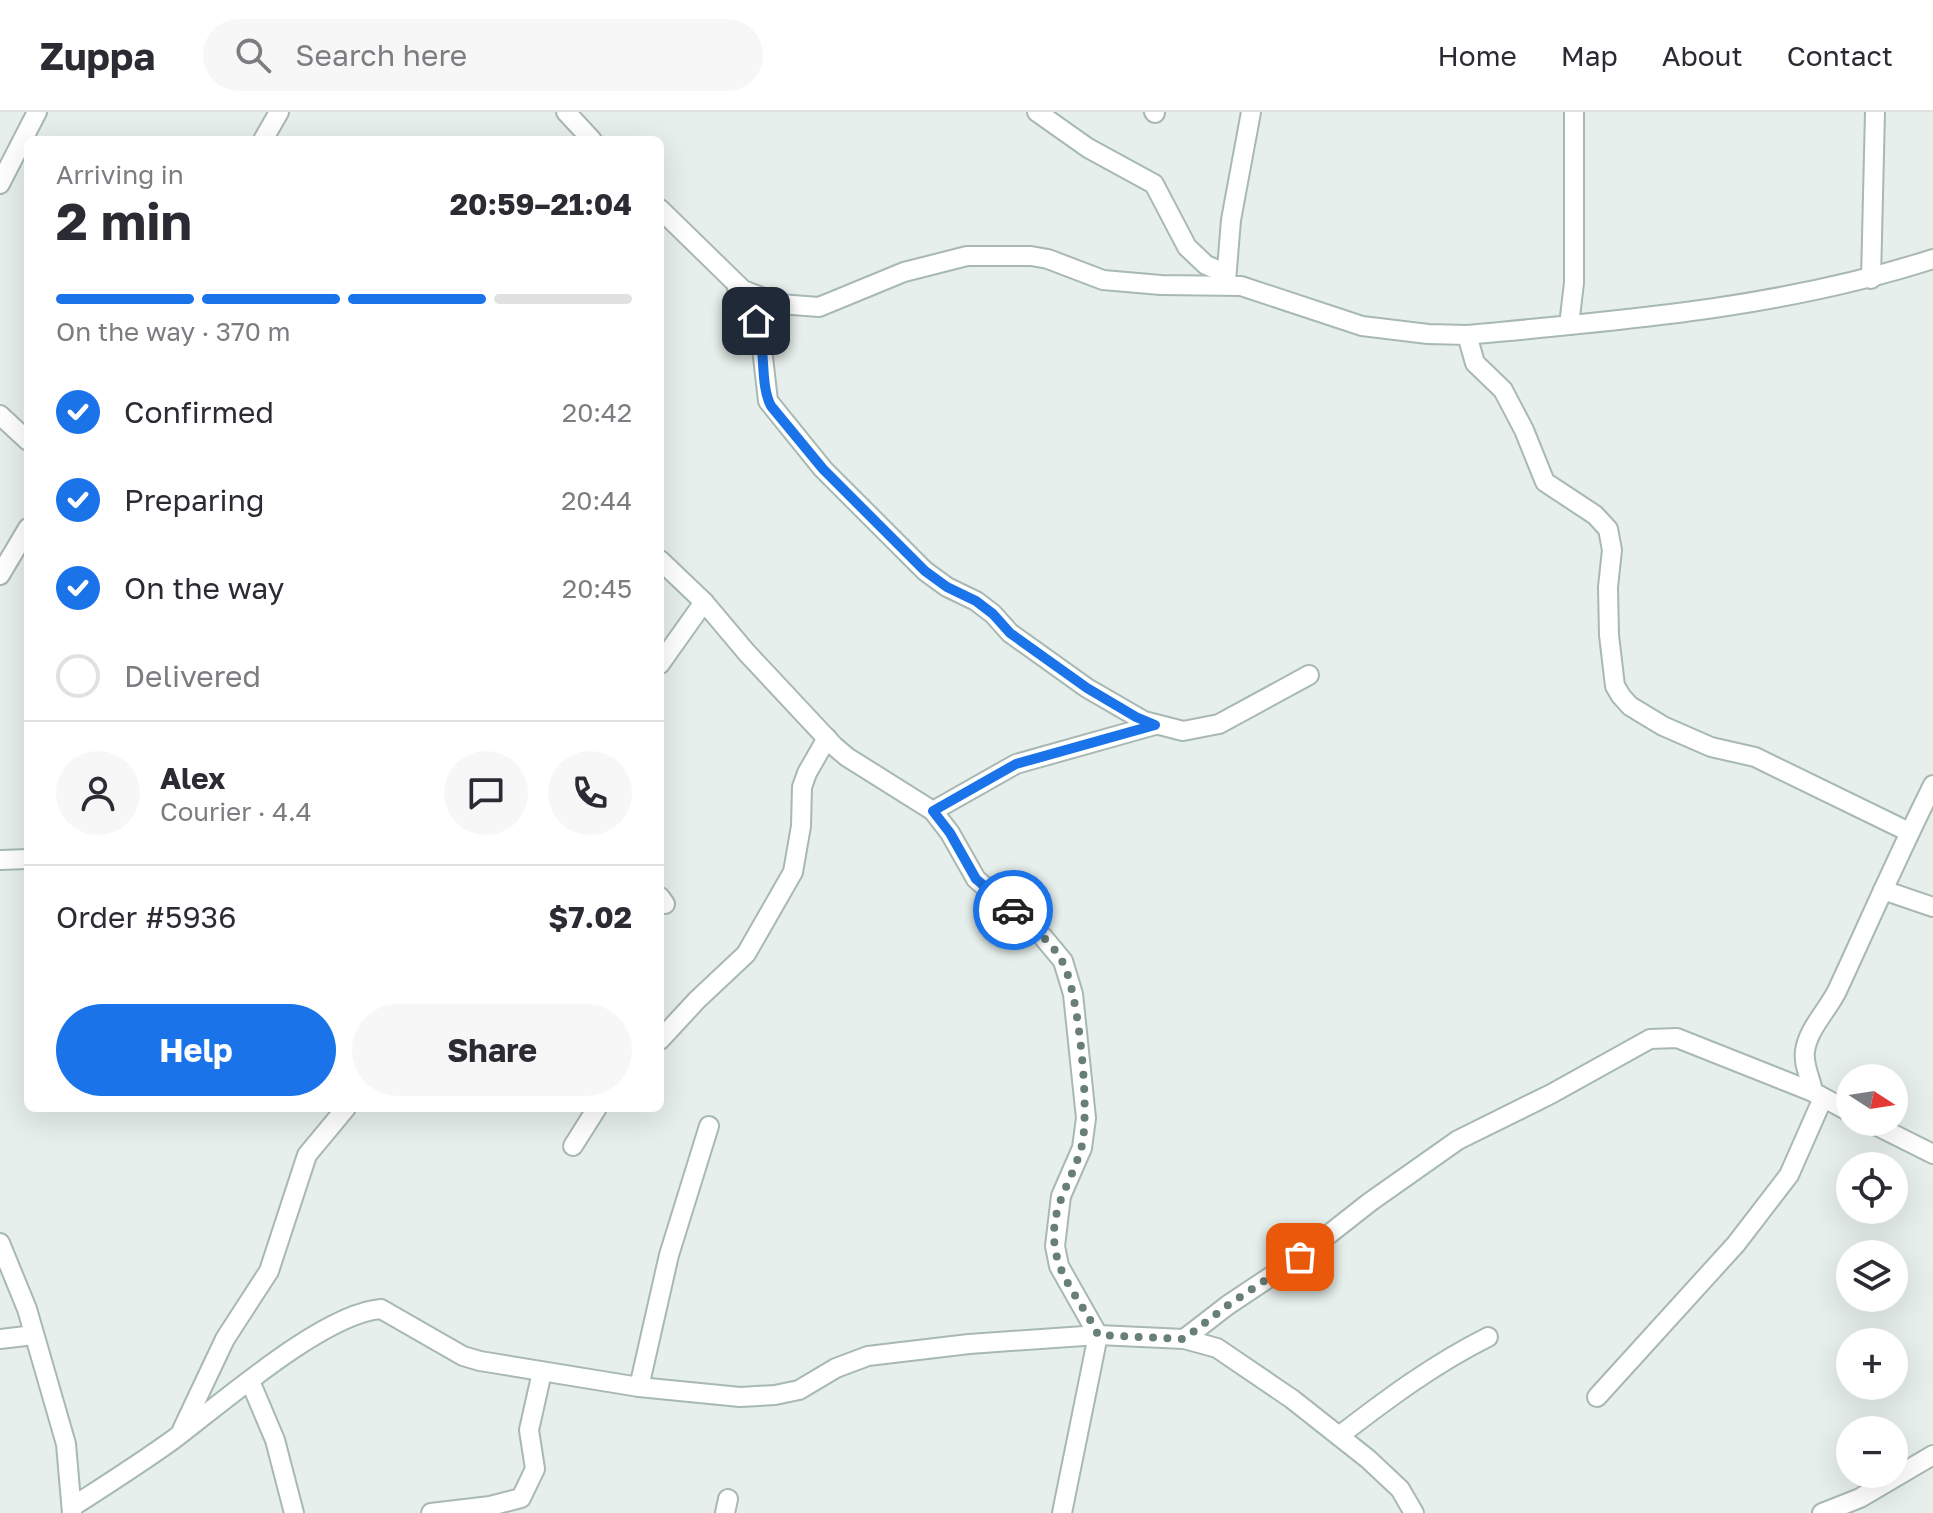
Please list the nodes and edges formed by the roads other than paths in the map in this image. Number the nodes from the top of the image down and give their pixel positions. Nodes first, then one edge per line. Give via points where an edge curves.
1 (37, 112) edge
2 (279, 112) edge
3 (566, 112) edge
4 (1037, 112) edge
5 (1251, 112) edge
6 (1574, 112) edge
7 (1875, 112) edge
8 (25, 136) edge
9 (265, 136) edge
10 (588, 136) edge
11 (24, 137) edge
12 (0, 184) edge
13 (664, 213) edge
14 (1933, 259) edge
15 (1226, 278) junction
16 (731, 279) junction
17 (1871, 279) junction
18 (1569, 325) junction
19 (1467, 335) junction
20 (0, 415) edge
21 (24, 437) edge
22 (24, 535) edge
23 (664, 564) edge
24 (0, 575) edge
25 (704, 602) junction
26 (664, 658) edge
27 (1309, 675) dead end
28 (1155, 725) junction
29 (827, 738) junction
30 (1933, 785) edge
31 (933, 811) junction
32 (1909, 832) junction
33 (24, 859) edge
34 (0, 860) edge
35 (1883, 890) junction
36 (1933, 907) edge
37 (664, 1036) edge
38 (1818, 1095) junction
39 (1836, 1105) edge
40 (343, 1112) edge
41 (594, 1112) edge
42 (709, 1126) dead end
43 (1897, 1136) edge
44 (573, 1146) dead end
45 (1933, 1154) edge
46 (0, 1243) edge
47 (34, 1335) junction
48 (1098, 1335) junction
49 (1488, 1337) dead end
50 (0, 1339) edge
51 (1184, 1339) junction
52 (542, 1372) junction
53 (250, 1381) junction
54 (639, 1387) junction
55 (1597, 1397) dead end
56 (180, 1434) junction
57 (1339, 1436) junction
58 (1933, 1455) edge
59 (506, 1508) edge
60 (72, 1510) edge
61 (294, 1513) edge
62 (431, 1513) edge
63 (1062, 1513) edge
64 (1414, 1513) edge
65 (1822, 1513) edge

1 - 8 street
2 - 9 street
3 - 10 street
4 - 15 street via 1088,148 1150,180 1187,247
5 - 15 street
6 - 18 street via 1574,283
7 - 17 street
11 - 12 street
13 - 16 street
14 - 17 street
15 - 16 street via 1161,285 1103,280 1039,256 976,256 904,272 811,307 766,301
15 - 19 street via 1362,326
16 - 28 street via 760,331 768,401 823,469 925,571 976,601 1010,633 1087,688
17 - 18 street via 1742,306
18 - 19 street
19 - 32 street via 1475,363 1503,390 1545,482 1608,529 1609,635 1621,696 1663,726 1711,747 1755,757
20 - 21 street
22 - 24 street
23 - 25 street
25 - 26 street
25 - 29 street
27 - 28 street via 1201,730
28 - 31 street via 1016,764
29 - 31 street via 847,757
29 - 37 street via 802,787 793,872 746,954
30 - 32 street
31 - 48 street via 976,879 1043,937 1066,969 1086,1118 1082,1148 1061,1196 1055,1246 1059,1266
32 - 35 street
33 - 34 street
35 - 36 street
35 - 38 street via 1809,1037 1805,1066
38 - 39 street
38 - 51 street via 1677,1038 1650,1039 1458,1140
38 - 55 street via 1789,1175 1736,1244
40 - 56 street via 307,1155 269,1271 225,1339
41 - 44 street
42 - 54 street via 669,1255
43 - 45 street
46 - 47 street
47 - 50 street
47 - 60 street via 66,1444
48 - 51 street
48 - 54 street via 868,1356 799,1390 775,1395 740,1397
48 - 63 street
49 - 57 street via 1402,1387
51 - 57 street via 1223,1352
52 - 53 street via 471,1359 381,1309 369,1309 296,1347
52 - 54 street
52 - 59 street via 529,1430 534,1473 521,1498
53 - 56 street
53 - 61 street via 275,1440
56 - 60 street
57 - 64 street via 1400,1489
58 - 65 street via 1860,1498
59 - 62 street

